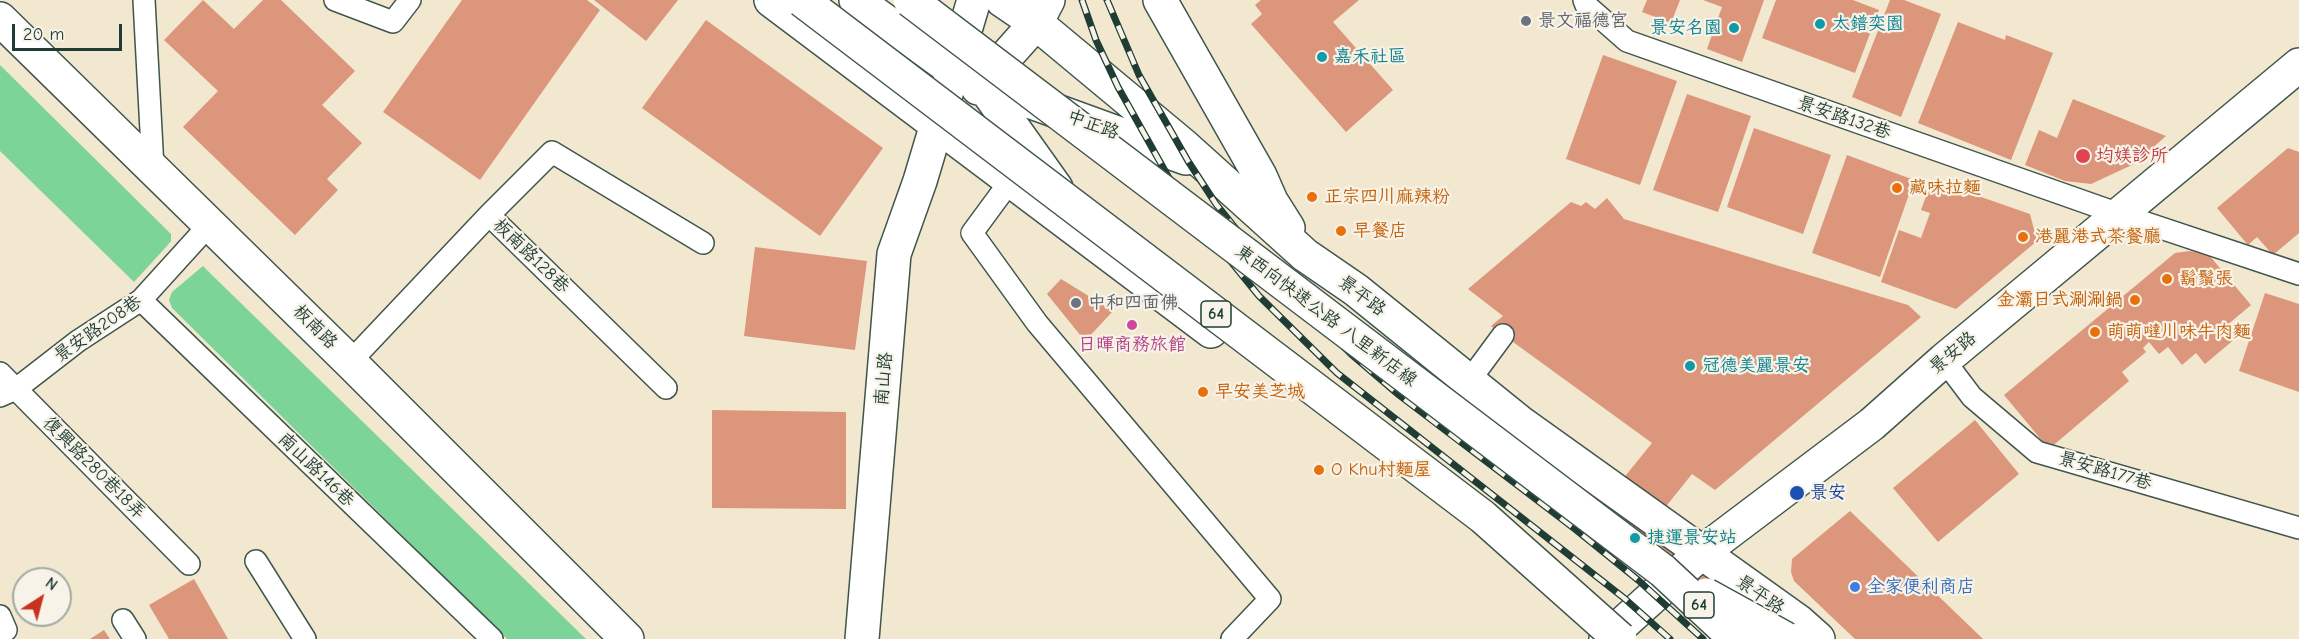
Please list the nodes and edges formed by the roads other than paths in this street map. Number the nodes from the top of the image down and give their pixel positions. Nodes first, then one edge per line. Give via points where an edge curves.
1 (144, 0) edge
2 (335, 0) edge
3 (410, 0) edge
4 (771, 0) edge
5 (802, 0) edge
6 (856, 0) edge
7 (910, 0) edge
8 (974, 0) edge
9 (1002, 0) edge
10 (1584, 0) edge
11 (1167, 3) edge
12 (1042, 12) edge
13 (0, 19) edge
14 (2299, 65) edge
15 (953, 70) junction
16 (982, 84) junction
17 (937, 126) junction
18 (1204, 165) junction
19 (153, 168) junction
20 (1011, 180) junction
21 (2119, 214) junction
22 (489, 215) junction
23 (210, 224) junction
24 (704, 243) dead end
25 (1096, 244) junction
26 (1305, 255) junction
27 (2299, 274) edge
28 (141, 300) junction
29 (1503, 335) dead end
30 (1944, 360) junction
31 (350, 362) junction
32 (0, 373) edge
33 (1469, 381) junction
34 (666, 388) dead end
35 (8, 392) edge
36 (2299, 528) edge
37 (1701, 553) junction
38 (255, 561) dead end
39 (189, 564) dead end
40 (1663, 571) junction
41 (0, 616) edge
42 (123, 620) dead end
43 (0, 632) edge
44 (135, 639) edge
45 (305, 639) edge
46 (492, 639) edge
47 (627, 639) edge
48 (862, 639) edge
49 (1232, 639) edge
50 (1596, 639) edge
51 (1606, 639) edge
52 (1620, 639) edge
53 (1736, 639) edge
54 (1786, 639) edge
55 (1818, 639) edge

1 - 19 lane
2 - 3 lane via 393,22
4 - 17 main road
5 - 52 main road, 64, bridge via 1483,517
6 - 15 main road, 中正路
7 - 40 main road, 東西向快速公路 八里新店線 / 64, bridge
8 - 15 main road
9 - 12 main road, 景平路
10 - 21 lane, 景安路132巷 via 1627,41
11 - 26 main road via 1271,201
12 - 16 main road
12 - 18 main road, 景平路
13 - 19 main road, 板南路
14 - 21 main road, 景安路
15 - 16 main road, 中正路
15 - 17 main road
16 - 17 main road
16 - 18 main road, 中正路
16 - 25 main road, 中正路
17 - 20 main road
17 - 48 main road, 南山路 via 894,254
18 - 26 main road, 景平路
19 - 23 main road, 板南路
20 - 25 main road
20 - 49 lane via 972,233 1037,323 1270,599
21 - 27 lane, 景安路132巷
21 - 30 main road, 景安路
22 - 24 lane via 552,152
22 - 31 lane, 板南路128巷
22 - 34 lane, 板南路128巷
23 - 28 lane, 景安路208巷
23 - 31 main road, 板南路
25 - 50 main road via 1464,522
26 - 33 main road, 景平路 via 1356,290
28 - 35 lane, 景安路208巷
28 - 46 lane, 南山路146巷
29 - 33 lane
30 - 36 lane, 景安路177巷 via 1972,397 2037,452
30 - 37 main road, 景安路 via 1872,424
31 - 47 main road, 板南路
32 - 35 lane, 復興路280巷18弄
33 - 37 main road, 景平路
35 - 39 lane, 復興路280巷18弄
37 - 51 main road, 景安路
37 - 53 main road, 景平路
37 - 55 main road, 景平路
38 - 45 lane
40 - 53 main road, 東西向快速公路 八里新店線 / 64, bridge
40 - 54 main road, bridge
41 - 43 lane via 6,630
42 - 44 lane

